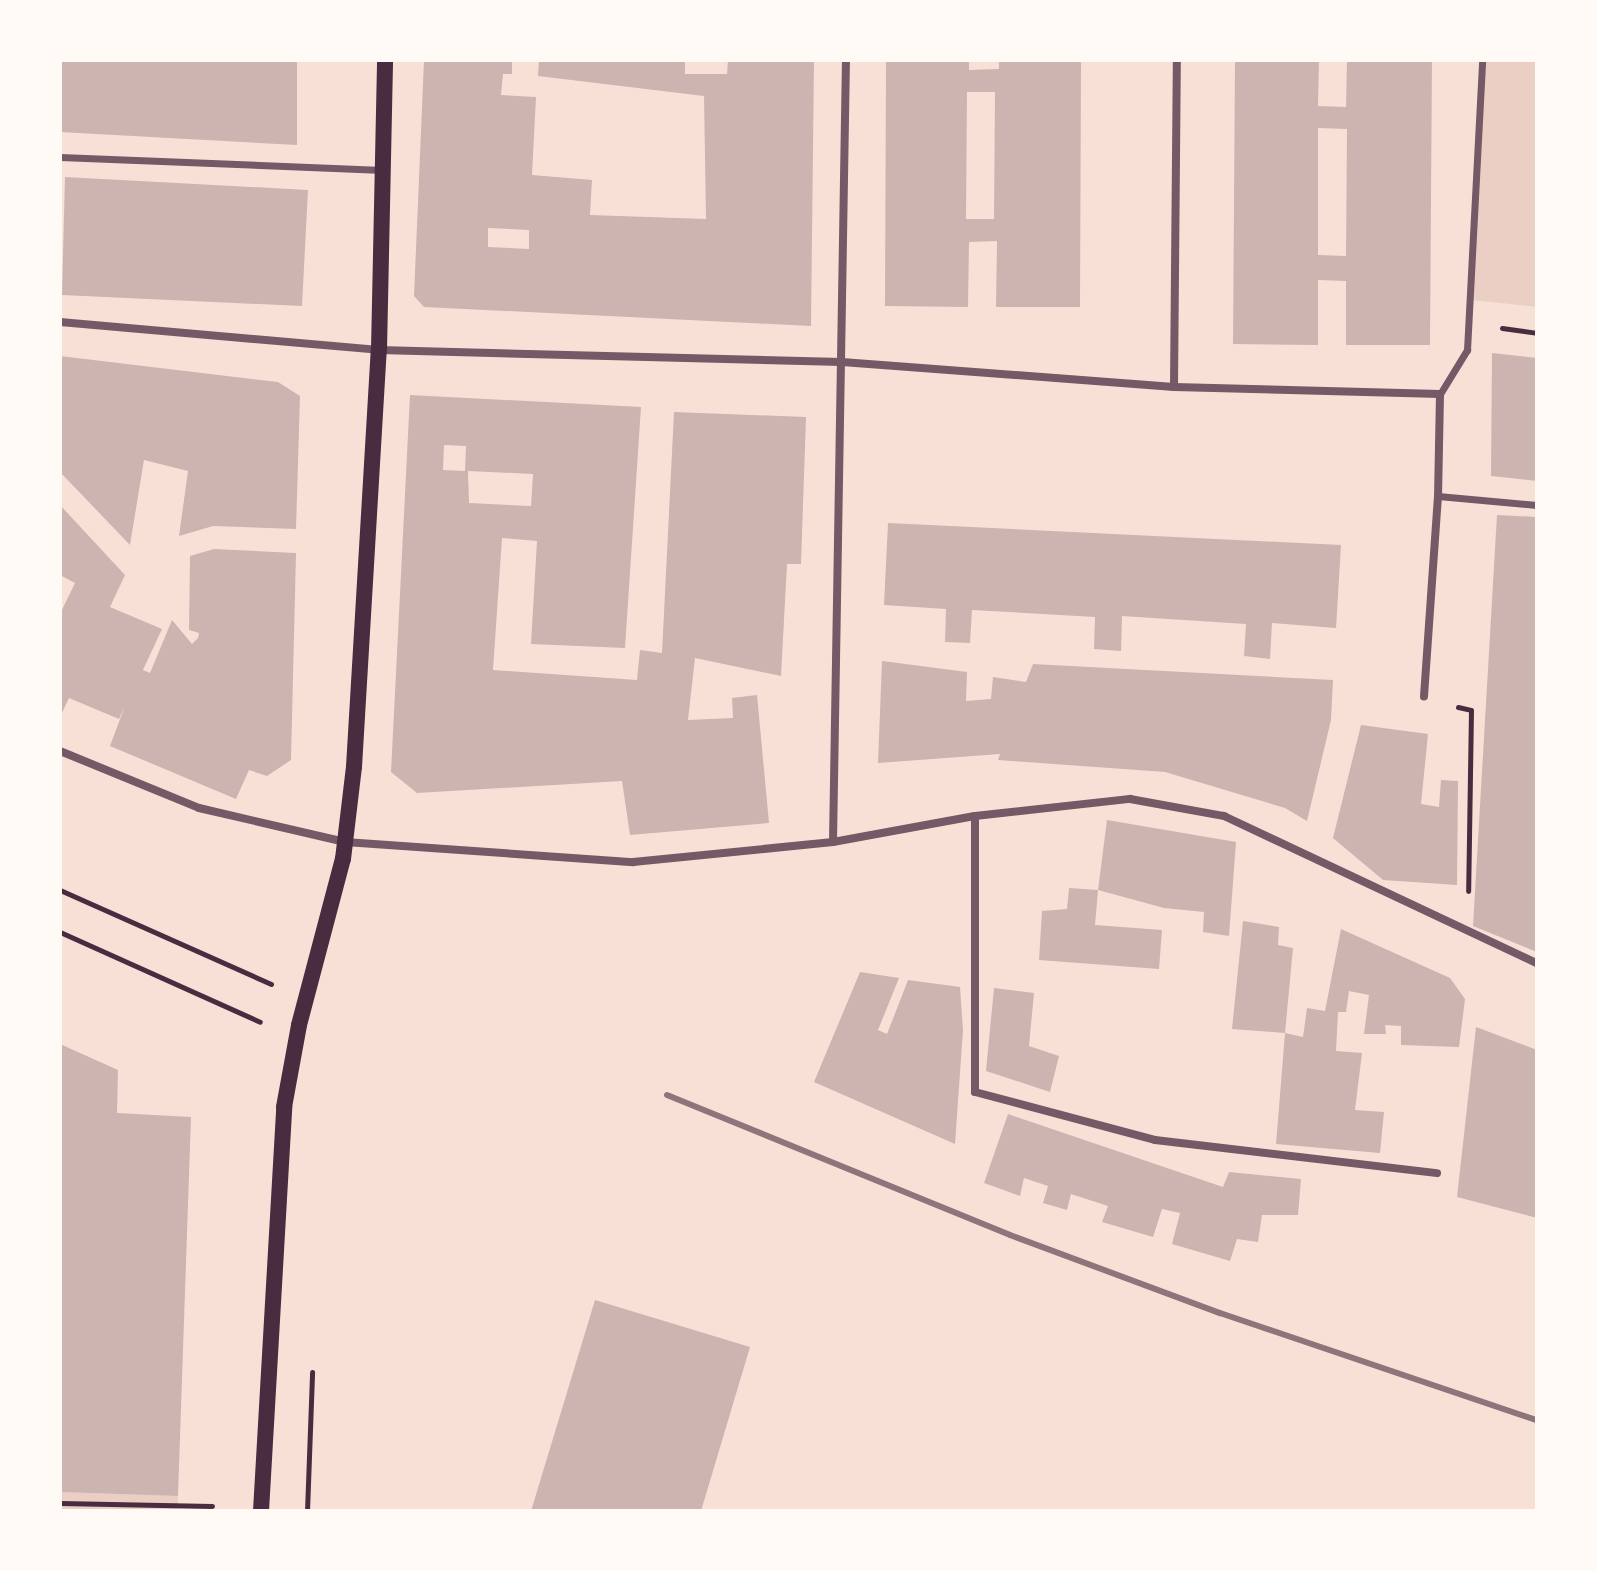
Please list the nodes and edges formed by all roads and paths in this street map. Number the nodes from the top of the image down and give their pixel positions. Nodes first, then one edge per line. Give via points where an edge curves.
1 (385, 60) edge
2 (846, 60) edge
3 (1177, 60) edge
4 (1482, 60) edge
5 (60, 157) edge
6 (385, 170) junction
7 (60, 322) edge
8 (379, 350) junction
9 (842, 362) junction
10 (1174, 387) junction
11 (1440, 394) junction
12 (1438, 496) junction
13 (1537, 505) edge
14 (1424, 697) joint
15 (60, 751) edge
16 (975, 816) junction
17 (345, 842) junction
18 (833, 842) junction
19 (60, 890) edge
20 (1467, 928) junction
21 (60, 932) edge
22 (1537, 963) edge
23 (305, 1000) junction
24 (296, 1038) junction
25 (1437, 1173) dead end
26 (60, 1503) edge
27 (212, 1506) dead end
28 (261, 1511) edge

1 - 6 main road
2 - 9 street
3 - 10 street
4 - 11 street via 1467,350
5 - 6 street
6 - 8 main road
7 - 8 street
8 - 9 street
8 - 17 main road via 362,658
9 - 10 street
9 - 18 street
10 - 11 street
11 - 12 street
12 - 13 street
12 - 14 street
14 - 20 path via 1471,710
15 - 17 street via 199,808
16 - 18 street
16 - 20 street via 1130,799 1224,816
16 - 25 street via 975,1092 1155,1140
17 - 18 street via 633,862
17 - 23 main road
19 - 23 path
20 - 22 street
21 - 24 path
23 - 24 main road
24 - 28 main road via 277,1180
26 - 27 path

